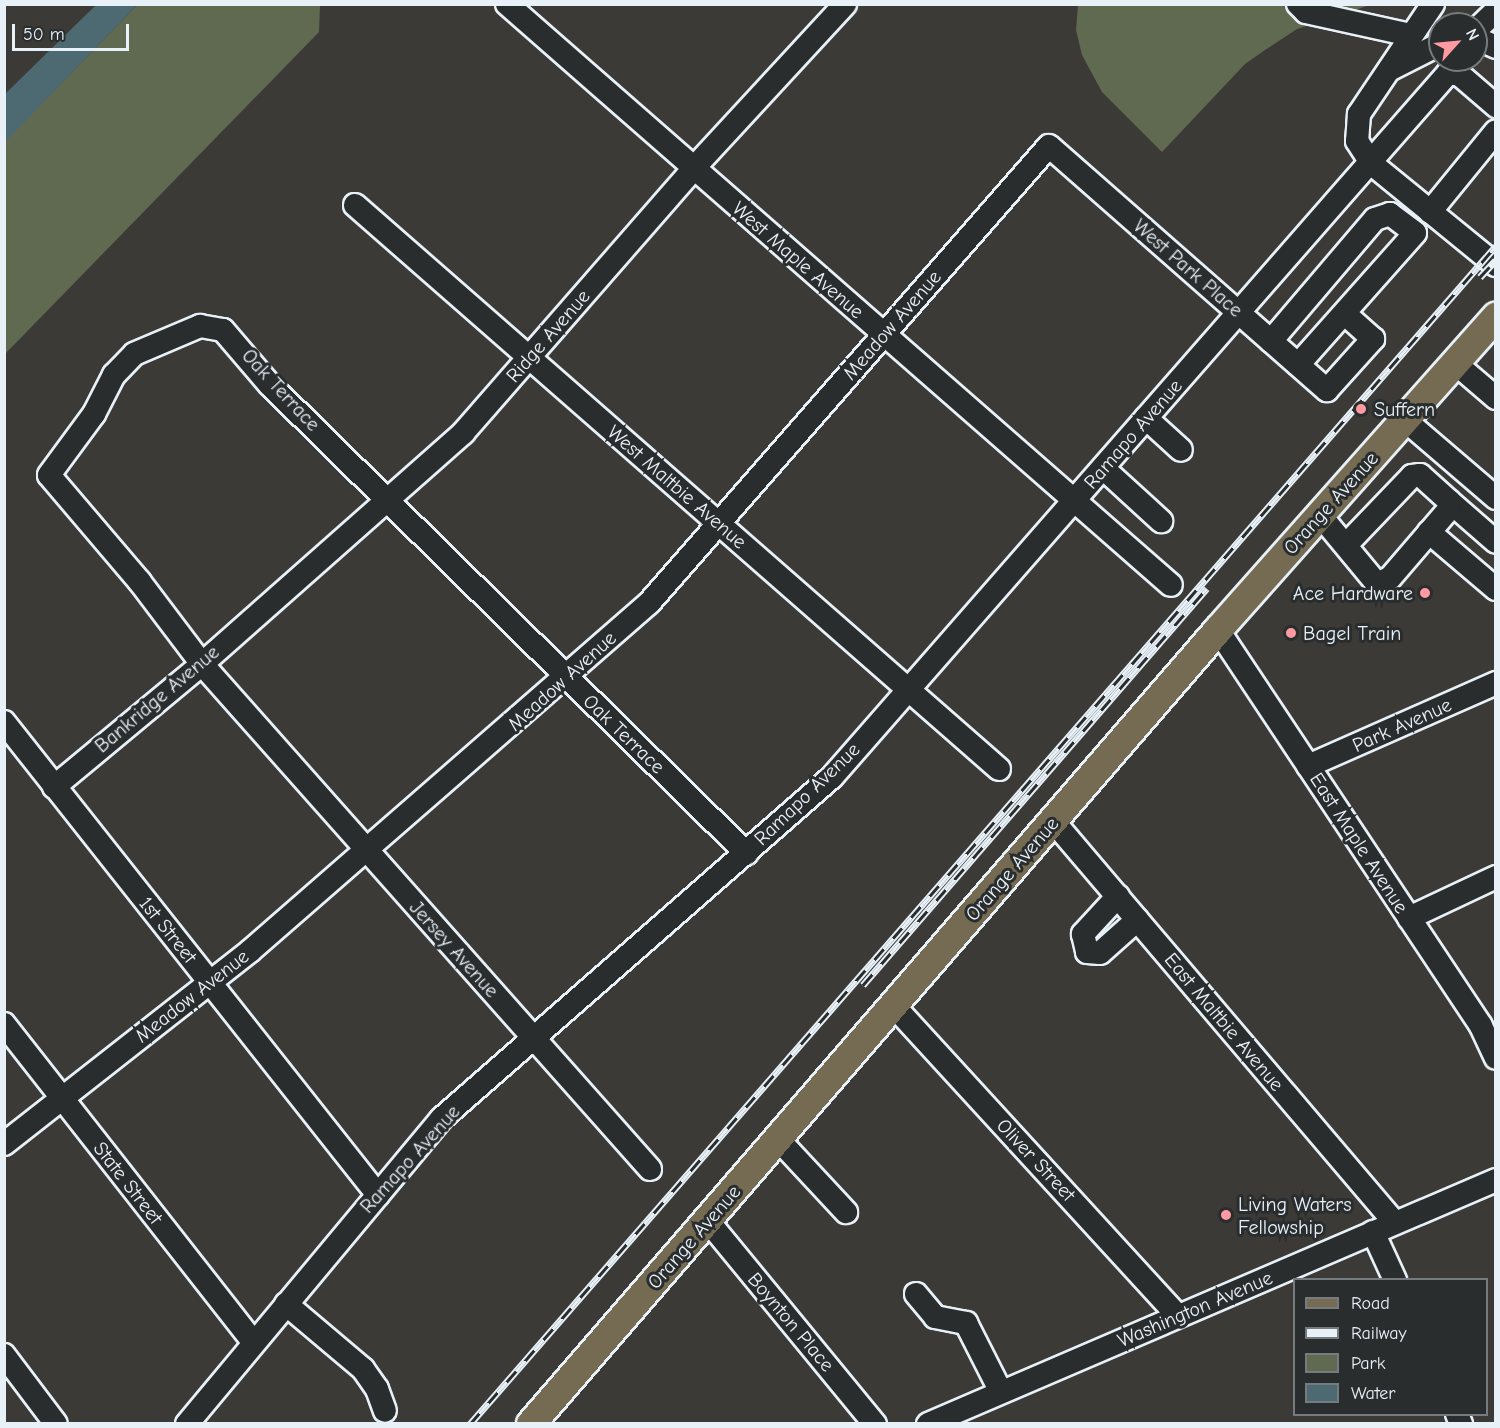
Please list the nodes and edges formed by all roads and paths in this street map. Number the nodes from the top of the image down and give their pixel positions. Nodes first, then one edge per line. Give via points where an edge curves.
1 (507, 4) edge
2 (845, 4) edge
3 (1298, 4) edge
4 (1433, 4) edge
5 (1411, 35) junction
6 (1428, 50) edge
7 (1385, 72) junction
8 (1496, 106) edge
9 (1496, 131) edge
10 (1049, 146) joint
11 (1372, 164) junction
12 (693, 169) junction
13 (355, 205) dead end
14 (1430, 212) junction
15 (1496, 265) edge
16 (1239, 312) junction
17 (1345, 314) junction
18 (1496, 317) edge
19 (884, 335) junction
20 (1271, 341) junction
21 (529, 358) junction
22 (1455, 363) junction
23 (1298, 365) junction
24 (1496, 398) edge
25 (1146, 418) junction
26 (1406, 420) junction
27 (1181, 450) dead end
28 (1103, 468) junction
29 (1496, 498) edge
30 (390, 501) junction
31 (1075, 501) junction
32 (1449, 501) junction
33 (1320, 515) junction
34 (1161, 521) dead end
35 (719, 524) junction
36 (1491, 529) edge
37 (1429, 532) junction
38 (1346, 545) junction
39 (1171, 585) dead end
40 (1496, 589) edge
41 (259, 609) joint
42 (1218, 630) junction
43 (202, 664) junction
44 (567, 677) junction
45 (1496, 683) edge
46 (908, 690) junction
47 (4, 722) edge
48 (259, 728) joint
49 (1308, 766) junction
50 (999, 770) dead end
51 (54, 787) junction
52 (1054, 822) junction
53 (368, 852) junction
54 (746, 853) junction
55 (1496, 877) edge
56 (1118, 896) junction
57 (1409, 918) junction
58 (1137, 920) junction
59 (211, 983) junction
60 (893, 1005) junction
61 (1488, 1022) edge
62 (4, 1024) edge
63 (535, 1038) junction
64 (1496, 1058) edge
65 (62, 1098) junction
66 (778, 1139) junction
67 (4, 1143) edge
68 (650, 1169) dead end
69 (1496, 1180) edge
70 (378, 1195) junction
71 (846, 1212) dead end
72 (708, 1221) junction
73 (1395, 1223) junction
74 (1373, 1232) junction
75 (1394, 1278) edge
76 (916, 1294) dead end
77 (286, 1304) junction
78 (1178, 1316) junction
79 (253, 1342) junction
80 (4, 1355) edge
81 (1001, 1392) junction
82 (385, 1412) dead end
83 (56, 1424) edge
84 (187, 1424) edge
85 (531, 1424) edge
86 (875, 1424) edge
87 (928, 1424) edge

1 - 12 street, West Maple Avenue
2 - 12 street, Ridge Avenue
3 - 5 street via 1306,12
4 - 5 street
5 - 7 street
6 - 7 street
7 - 11 street via 1359,114 1357,141
8 - 11 street, Ramapo Avenue via 1460,75 1448,73
9 - 14 street
10 - 16 street, West Park Place
10 - 19 street, Meadow Avenue
11 - 14 street
11 - 16 street, Ramapo Avenue
12 - 19 street, West Maple Avenue
12 - 21 street, Ridge Avenue
13 - 21 street, West Maltbie Avenue
14 - 15 street
16 - 20 street, West Park Place
16 - 25 street, Ramapo Avenue
17 - 20 street via 1414,233 1390,214 1375,219
17 - 23 street
17 - 23 street, West Park Place via 1373,339 1327,390
18 - 22 main road, Orange Avenue
19 - 31 street, West Maple Avenue
19 - 35 street, Meadow Avenue
20 - 23 street, West Park Place
21 - 30 street, Ridge Avenue via 464,433
21 - 35 street, West Maltbie Avenue
22 - 24 street
22 - 26 main road, Orange Avenue
25 - 27 street
25 - 28 street, Ramapo Avenue
26 - 29 street
26 - 33 main road, Orange Avenue
28 - 31 street, Ramapo Avenue
28 - 34 street
30 - 41 street, Ridge Avenue
30 - 43 street, Oak Terrace via 270,385 223,330 200,326 134,354 114,375 94,414 50,475 140,582
30 - 44 street, Oak Terrace
31 - 39 street, West Maple Avenue
31 - 46 street, Ramapo Avenue
32 - 36 street
32 - 37 street via 1449,508
32 - 38 street via 1420,475 1412,476
33 - 38 street
33 - 42 main road, Orange Avenue
35 - 44 street, Meadow Avenue via 649,603
35 - 46 street, West Maltbie Avenue
37 - 38 street via 1390,578 1377,585
37 - 40 street
41 - 43 street, Bankridge Avenue
42 - 49 street, East Maple Avenue
42 - 52 main road, Orange Avenue
43 - 48 street, Oak Terrace
43 - 51 street, Bankridge Avenue
44 - 53 street, Meadow Avenue
44 - 54 street, Oak Terrace
45 - 49 street, Park Avenue
46 - 50 street, West Maltbie Avenue
46 - 54 street, Ramapo Avenue via 832,777
47 - 51 street, 1st Street
48 - 53 street, Jersey Avenue
49 - 57 street, East Maple Avenue
51 - 59 street, 1st Street
52 - 56 street, East Maltbie Avenue
52 - 60 main road, Orange Avenue
53 - 59 street, Meadow Avenue
53 - 63 street, Jersey Avenue
54 - 63 street, Ramapo Avenue
55 - 57 street
56 - 58 street, East Maltbie Avenue
56 - 58 street via 1083,934 1087,952 1100,953
57 - 61 street, East Maple Avenue
58 - 73 street, East Maltbie Avenue
59 - 65 street, Meadow Avenue
59 - 70 street, 1st Street
60 - 66 main road, Orange Avenue
60 - 78 street, Oliver Street
61 - 64 street, East Maple Avenue
62 - 65 street, State Street
63 - 68 street, Jersey Avenue
63 - 70 street, Ramapo Avenue via 441,1119
65 - 67 street, Meadow Avenue
65 - 79 street, State Street
66 - 71 street
66 - 72 main road, Orange Avenue
69 - 73 street, Washington Avenue
70 - 77 street, Ramapo Avenue
72 - 85 main road, Orange Avenue
72 - 86 street, Boynton Place
73 - 74 street, Washington Avenue
74 - 75 street
74 - 78 street, Washington Avenue
76 - 81 street via 935,1317 966,1323
77 - 79 street, Ramapo Avenue
77 - 82 street via 363,1369 377,1389
78 - 81 street, Washington Avenue
79 - 84 street, Ramapo Avenue
80 - 83 street
81 - 87 street, Washington Avenue

